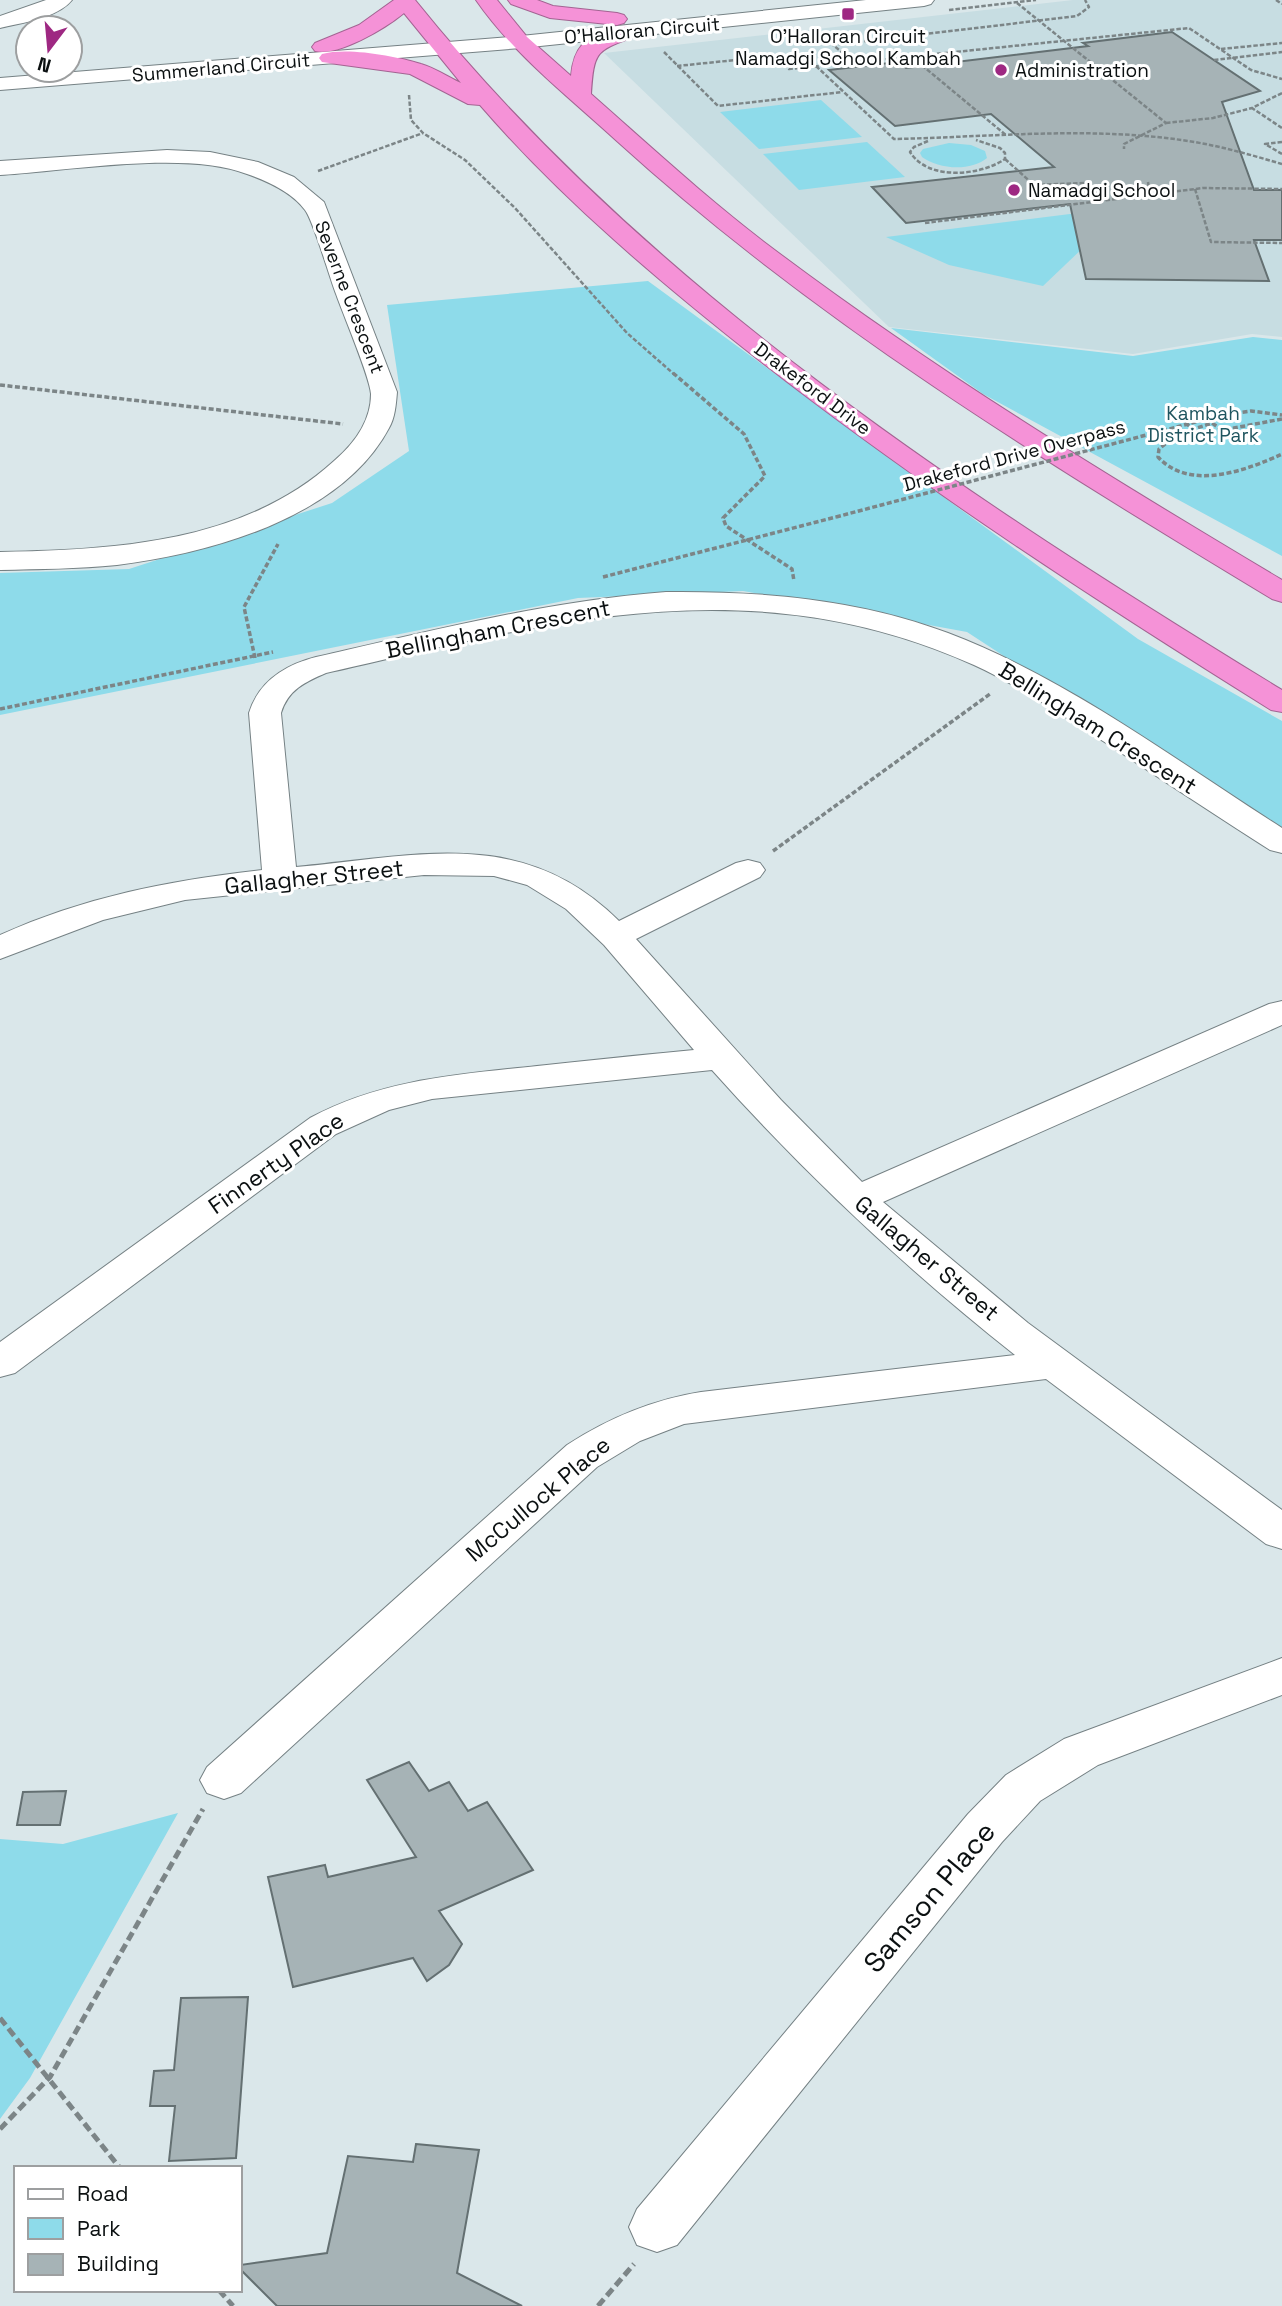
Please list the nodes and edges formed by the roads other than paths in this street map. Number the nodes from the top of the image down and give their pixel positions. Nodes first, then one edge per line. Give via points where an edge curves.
1 (62, 0) edge
2 (486, 0) edge
3 (518, 0) edge
4 (834, 0) edge
5 (924, 0) edge
6 (405, 1) edge
7 (861, 3) edge
8 (0, 22) edge
9 (624, 25) junction
10 (515, 36) junction
11 (438, 42) junction
12 (325, 52) junction
13 (84, 67) edge
14 (0, 84) edge
15 (580, 95) junction
16 (494, 107) junction
17 (0, 168) edge
18 (0, 561) edge
19 (1282, 593) edge
20 (1282, 703) edge
21 (1282, 843) edge
22 (748, 870) road end
23 (280, 879) junction
24 (613, 937) junction
25 (0, 948) edge
26 (1282, 1012) edge
27 (722, 1058) junction
28 (856, 1199) junction
29 (0, 1363) edge
30 (1054, 1364) junction
31 (1282, 1533) edge
32 (1282, 1676) edge
33 (224, 1780) road end
34 (657, 2227) road end

1 - 8 street
2 - 10 highway
3 - 9 highway via 550,12
4 - 9 street, O'Halloran Circuit via 707,8
5 - 7 street, O'Halloran Circuit
6 - 11 highway, Drakeford Drive
6 - 12 highway via 394,13
7 - 9 street, O'Halloran Circuit
9 - 10 street, O'Halloran Circuit
9 - 15 highway via 590,47 583,60
10 - 11 street, O'Halloran Circuit
10 - 15 highway
11 - 12 street, Summerland Circuit
11 - 16 highway, Drakeford Drive
12 - 13 street, Summerland Circuit
12 - 14 street, Summerland Circuit
12 - 16 highway via 416,68
15 - 19 highway via 707,208 880,338 1071,465
16 - 20 highway, Drakeford Drive via 575,191 676,281 855,421 999,523
17 - 18 street, Severne Crescent via 185,158 254,168 288,182 316,207 384,392 375,429 357,455 330,480 293,503 225,532 173,547 118,556
21 - 23 street, Bellingham Crescent via 1016,674 948,643 866,619 800,608 733,602 630,604 560,612 316,666 278,686 265,713
22 - 24 street
23 - 24 street, Gallagher Street via 430,865 488,866 540,878 574,897
23 - 25 street, Gallagher Street via 181,890 109,907
24 - 27 street, Gallagher Street
26 - 28 street
27 - 28 street, Gallagher Street
27 - 29 street, Finnerty Place via 432,1088 363,1104 323,1126
28 - 30 street, Gallagher Street
30 - 31 street, Gallagher Street
30 - 33 street, McCullock Place via 701,1406 625,1427 582,1456
32 - 34 street, Samson Place via 1081,1752 1023,1788

